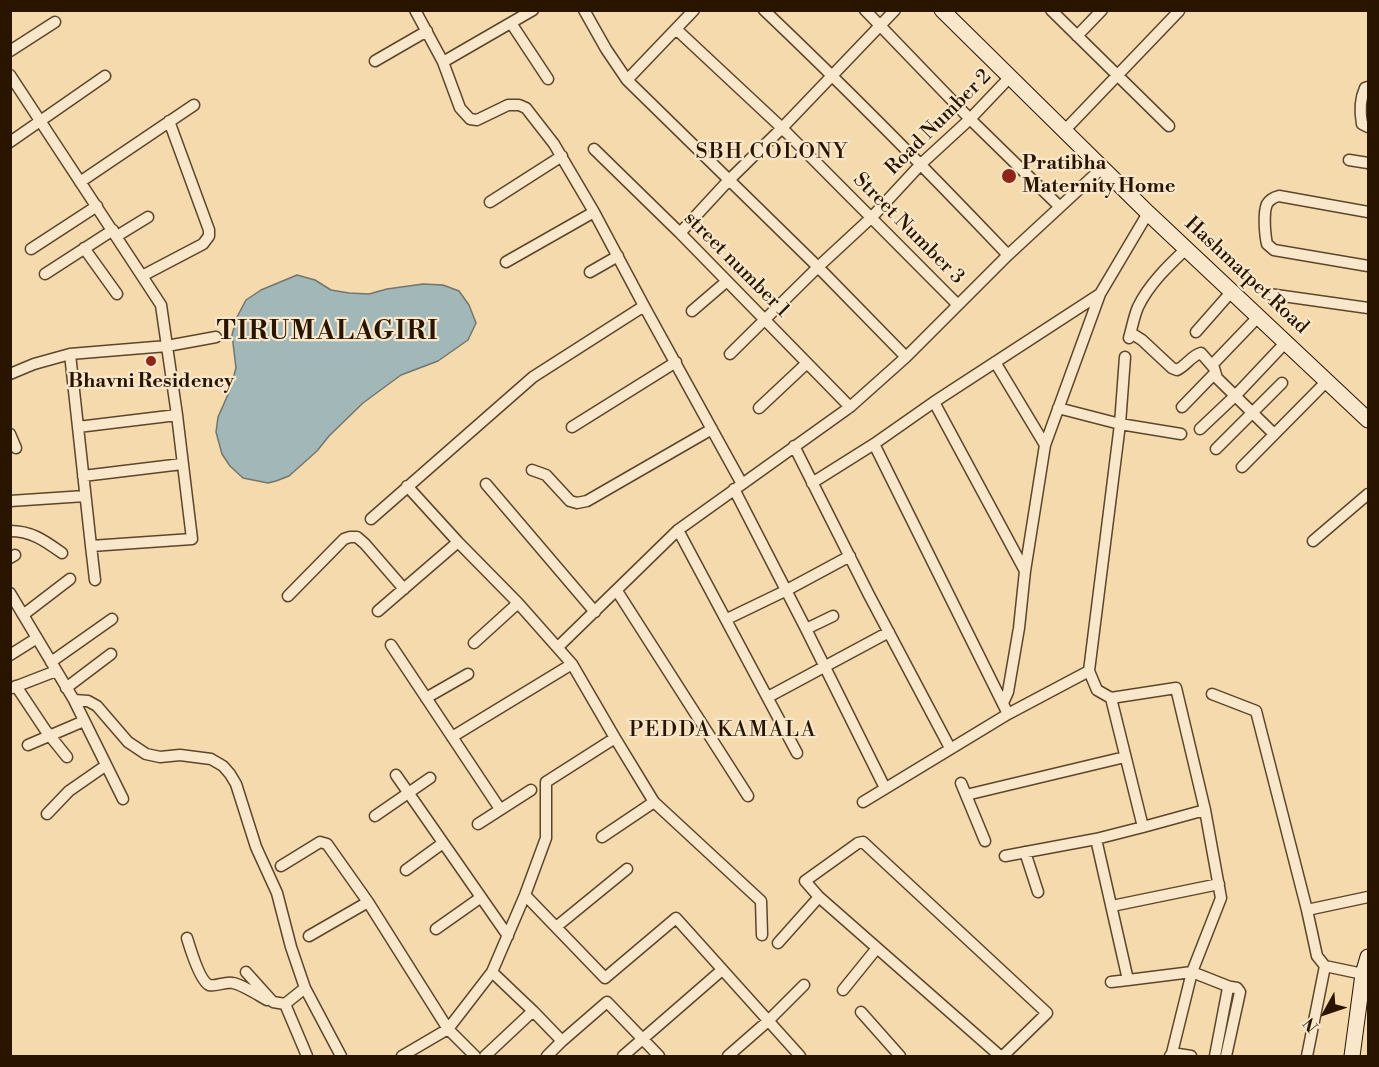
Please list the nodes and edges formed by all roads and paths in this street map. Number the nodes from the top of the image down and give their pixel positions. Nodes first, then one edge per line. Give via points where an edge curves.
1 (415, 10) edge
2 (533, 10) edge
3 (584, 10) edge
4 (694, 10) edge
5 (764, 10) edge
6 (865, 10) edge
7 (895, 10) edge
8 (942, 10) edge
9 (1052, 10) edge
10 (1102, 10) edge
11 (1179, 10) edge
12 (55, 22) dead end
13 (511, 23) junction
14 (880, 26) junction
15 (676, 29) junction
16 (427, 31) junction
17 (1077, 36) junction
18 (10, 51) edge
19 (375, 61) dead end
20 (443, 62) junction
21 (10, 75) edge
22 (105, 75) dead end
23 (832, 75) junction
24 (1117, 76) junction
25 (1009, 78) junction
26 (548, 79) dead end
27 (627, 80) junction
28 (1368, 87) edge
29 (194, 105) dead end
30 (970, 119) junction
31 (41, 121) junction
32 (169, 121) junction
33 (1169, 126) dead end
34 (1368, 127) edge
35 (782, 128) junction
36 (1064, 131) junction
37 (10, 142) edge
38 (594, 149) dead end
39 (562, 156) junction
40 (1349, 160) dead end
41 (1368, 163) edge
42 (921, 164) junction
43 (1102, 168) junction
44 (728, 181) junction
45 (80, 182) junction
46 (490, 202) dead end
47 (97, 206) junction
48 (1060, 207) junction
49 (594, 212) junction
50 (1368, 212) edge
51 (1148, 213) junction
52 (148, 217) dead end
53 (872, 218) junction
54 (115, 233) junction
55 (680, 233) junction
56 (84, 248) junction
57 (1187, 248) junction
58 (31, 249) dead end
59 (1008, 255) junction
60 (618, 256) junction
61 (506, 262) dead end
62 (1368, 266) edge
63 (818, 267) junction
64 (590, 272) dead end
65 (45, 274) dead end
66 (142, 276) junction
67 (727, 281) junction
68 (1232, 291) junction
69 (117, 294) dead end
70 (1100, 294) junction
71 (1269, 294) dead end
72 (958, 305) junction
73 (644, 306) junction
74 (1368, 308) edge
75 (692, 311) dead end
76 (1259, 316) junction
77 (765, 320) junction
78 (1196, 332) dead end
79 (216, 337) dead end
80 (1286, 342) junction
81 (167, 346) junction
82 (70, 354) junction
83 (730, 354) dead end
84 (906, 357) junction
85 (1125, 357) dead end
86 (676, 362) junction
87 (996, 362) junction
88 (807, 363) junction
89 (1213, 369) junction
90 (10, 374) edge
91 (1327, 381) junction
92 (1282, 383) dead end
93 (1236, 395) junction
94 (934, 402) junction
95 (850, 407) junction
96 (1182, 407) dead end
97 (759, 408) dead end
98 (1058, 408) junction
99 (1252, 412) junction
100 (177, 415) junction
101 (1368, 420) edge
102 (1120, 424) junction
103 (78, 427) junction
104 (572, 427) dead end
105 (712, 429) junction
106 (1200, 429) dead end
107 (10, 434) edge
108 (1181, 434) dead end
109 (1274, 434) junction
110 (874, 444) junction
111 (1044, 445) junction
112 (794, 446) junction
113 (16, 448) dead end
114 (1216, 448) dead end
115 (182, 464) junction
116 (1242, 467) dead end
117 (532, 470) dead end
118 (83, 476) junction
119 (812, 483) junction
120 (486, 484) dead end
121 (407, 486) junction
122 (738, 486) junction
123 (1368, 494) edge
124 (85, 496) junction
125 (10, 501) edge
126 (371, 519) dead end
127 (678, 530) junction
128 (10, 531) edge
129 (1312, 541) dead end
130 (458, 542) junction
131 (91, 546) junction
132 (62, 553) dead end
133 (850, 556) junction
134 (1025, 572) junction
135 (70, 579) dead end
136 (95, 580) dead end
137 (404, 589) junction
138 (617, 591) junction
139 (785, 591) junction
140 (288, 596) dead end
141 (12, 601) edge
142 (519, 603) junction
143 (378, 611) dead end
144 (595, 612) junction
145 (23, 615) junction
146 (832, 616) dead end
147 (112, 619) dead end
148 (727, 619) junction
149 (806, 629) junction
150 (889, 632) junction
151 (37, 638) junction
152 (474, 643) dead end
153 (391, 645) dead end
154 (558, 647) junction
155 (111, 654) dead end
156 (10, 655) edge
157 (572, 664) junction
158 (54, 666) junction
159 (824, 667) junction
160 (1089, 671) junction
161 (468, 674) dead end
162 (13, 686) edge
163 (66, 688) junction
164 (1212, 694) dead end
165 (768, 697) junction
166 (426, 698) junction
167 (1111, 698) junction
168 (74, 700) junction
169 (1003, 703) junction
170 (1008, 714) junction
171 (84, 721) junction
172 (50, 735) junction
173 (452, 737) junction
174 (615, 738) junction
175 (28, 745) dead end
176 (950, 748) junction
177 (798, 753) dead end
178 (1125, 757) junction
179 (67, 758) dead end
180 (105, 766) junction
181 (396, 774) dead end
182 (430, 778) dead end
183 (961, 783) dead end
184 (885, 788) junction
185 (531, 790) dead end
186 (408, 793) junction
187 (966, 795) junction
188 (748, 796) dead end
189 (123, 799) dead end
190 (863, 801) dead end
191 (654, 802) junction
192 (500, 809) junction
193 (1205, 810) junction
194 (47, 814) dead end
195 (375, 816) dead end
196 (478, 824) dead end
197 (1143, 827) junction
198 (602, 837) dead end
199 (1096, 839) junction
200 (985, 841) dead end
201 (443, 843) junction
202 (1025, 852) junction
203 (1005, 856) dead end
204 (282, 866) dead end
205 (627, 869) dead end
206 (406, 870) dead end
207 (1219, 884) junction
208 (1038, 892) dead end
209 (525, 895) junction
210 (819, 897) junction
211 (1368, 897) edge
212 (480, 898) junction
213 (368, 902) junction
214 (1112, 906) junction
215 (1307, 909) junction
216 (556, 927) junction
217 (436, 929) dead end
218 (762, 935) dead end
219 (309, 936) dead end
220 (508, 936) junction
221 (187, 938) dead end
222 (778, 943) dead end
223 (878, 948) junction
224 (1368, 957) edge
225 (1325, 966) junction
226 (722, 970) junction
227 (246, 972) dead end
228 (492, 972) junction
229 (1192, 972) junction
230 (1363, 974) junction
231 (1128, 980) junction
232 (1111, 982) dead end
233 (804, 985) dead end
234 (1230, 987) junction
235 (305, 988) junction
236 (843, 990) dead end
237 (1364, 996) edge
238 (273, 1002) junction
239 (285, 1004) junction
240 (533, 1011) junction
241 (861, 1012) dead end
242 (768, 1021) junction
243 (448, 1029) junction
244 (643, 1039) junction
245 (562, 1041) junction
246 (1171, 1055) edge
247 (307, 1056) edge
248 (341, 1056) edge
249 (402, 1056) edge
250 (475, 1056) edge
251 (485, 1056) edge
252 (547, 1056) edge
253 (623, 1056) edge
254 (659, 1056) edge
255 (728, 1056) edge
256 (800, 1056) edge
257 (900, 1056) edge
258 (1002, 1056) edge
259 (1191, 1056) edge
260 (1215, 1056) edge
261 (1226, 1056) edge
262 (1307, 1056) edge
263 (1352, 1056) edge

1 - 16 street
2 - 13 street
3 - 27 street
4 - 15 street
5 - 23 street
6 - 14 street
7 - 14 street
8 - 25 main road, Hashmatpet Road
9 - 17 street
10 - 17 street
11 - 24 street
12 - 18 street
13 - 20 street
13 - 26 street
14 - 23 street
14 - 30 street
15 - 27 street
15 - 35 street, Street Number 3
16 - 19 street
16 - 20 street
17 - 24 street
20 - 39 street via 460,108 471,119 477,120 508,105 519,105 526,108
21 - 31 street
22 - 31 street
23 - 35 street
23 - 42 street
24 - 33 street
24 - 36 street
25 - 30 street, Road Number 2
25 - 36 main road, Hashmatpet Road
27 - 44 street
28 - 34 street via 1362,94 1360,116 1362,124
29 - 32 street
30 - 42 street, Road Number 2
30 - 48 street
31 - 37 street
31 - 45 street
32 - 45 street
32 - 66 street via 209,236 203,244
35 - 44 street
35 - 53 street, Street Number 3
36 - 43 main road, Hashmatpet Road
38 - 55 street, street number 1
39 - 46 street
39 - 49 street
40 - 41 street
42 - 53 street, Road Number 2
42 - 59 street
43 - 48 street
43 - 51 main road, Hashmatpet Road
44 - 55 street
44 - 63 street
45 - 47 street
47 - 54 street
47 - 58 street
48 - 59 street
49 - 60 street
49 - 61 street
50 - 62 street via 1279,196 1267,205 1264,232 1267,244 1274,250
51 - 57 main road, Hashmatpet Road
51 - 70 street
52 - 54 street
53 - 63 street, Road Number 2
53 - 72 street, Street Number 3
54 - 56 street
54 - 66 street
55 - 67 street, street number 1
56 - 65 street
56 - 69 street
57 - 68 main road, Hashmatpet Road
57 - 89 street via 1150,288 1138,307 1130,336 1142,340 1172,369 1182,368 1199,353
59 - 72 street
60 - 64 street
60 - 73 street
63 - 77 street, Road Number 2
63 - 84 street
66 - 81 street via 161,305
67 - 75 street
67 - 77 street, street number 1
68 - 76 main road, Hashmatpet Road
68 - 78 street
70 - 87 street
70 - 98 street
71 - 74 street
72 - 84 street
73 - 86 street
73 - 121 street via 533,377
76 - 80 main road, Hashmatpet Road
76 - 89 street
77 - 83 street, Road Number 2
77 - 88 street, street number 1
79 - 81 street
80 - 91 main road, Hashmatpet Road
80 - 93 street
81 - 82 street
81 - 100 street
82 - 90 street
82 - 103 street
84 - 95 street
85 - 102 street
86 - 104 street
86 - 105 street
87 - 94 street
87 - 111 street
88 - 95 street, street number 1
88 - 97 street
89 - 93 street
89 - 96 street
91 - 101 main road, Hashmatpet Road
91 - 109 street
92 - 99 street
93 - 99 street
93 - 106 street
94 - 110 street
94 - 134 street
95 - 112 street
98 - 102 street
98 - 111 street
99 - 109 street
99 - 114 street
100 - 103 street
100 - 115 street
102 - 108 street
102 - 160 street
103 - 118 street
105 - 117 street via 587,501 570,501 546,476
105 - 122 street
107 - 113 street
109 - 116 street
110 - 119 street
110 - 169 street
111 - 134 street
112 - 119 street
112 - 122 street
115 - 118 street
115 - 131 street via 192,539
118 - 124 street
119 - 133 street
120 - 144 street
121 - 126 street
121 - 130 street
122 - 127 street
122 - 139 street
123 - 129 street
124 - 125 street
124 - 131 street
127 - 138 street
127 - 148 street
128 - 132 street via 41,538
130 - 137 street
130 - 142 street
131 - 136 street
133 - 139 street
133 - 150 street
134 - 169 street via 1019,628
135 - 145 street
137 - 140 street via 365,544 350,537
137 - 143 street
138 - 144 street
138 - 188 street
139 - 148 street
139 - 149 street
141 - 145 street
142 - 152 street
142 - 154 street
144 - 154 street
145 - 151 street
146 - 149 street
147 - 158 street
148 - 165 street
149 - 159 street
150 - 159 street
150 - 176 street
151 - 156 street
151 - 158 street
153 - 166 street
154 - 157 street
155 - 163 street
157 - 173 street
157 - 174 street
158 - 162 street
158 - 163 street
159 - 165 street
159 - 184 street
160 - 167 street via 1097,690
160 - 170 street
161 - 166 street
162 - 172 street
163 - 168 street
164 - 215 street via 1256,711
165 - 177 street
166 - 173 street
167 - 178 street
167 - 193 street via 1176,688
168 - 171 street
168 - 235 street via 98,706 128,742 146,754 211,759 230,774 277,893
169 - 170 street
170 - 176 street
171 - 172 street
171 - 180 street
172 - 175 street
172 - 179 street
173 - 192 street
174 - 191 street
174 - 209 street via 546,782 546,838
176 - 184 street
178 - 187 street
178 - 197 street
180 - 189 street
180 - 194 street via 69,791
181 - 186 street
182 - 186 street
183 - 187 street
184 - 190 street
185 - 192 street
186 - 195 street
186 - 201 street
187 - 200 street
191 - 198 street
191 - 218 street via 761,901
192 - 196 street
193 - 197 street
193 - 207 street
197 - 199 street
199 - 202 street
199 - 214 street
201 - 206 street
201 - 212 street
202 - 203 street
202 - 208 street
204 - 213 street via 320,842 327,844
205 - 216 street
207 - 214 street
207 - 229 street via 1221,898
209 - 216 street
209 - 220 street
210 - 222 street
210 - 223 street
210 - 258 street via 805,881 863,842 1047,1013
211 - 215 street
212 - 217 street
212 - 220 street
213 - 219 street
213 - 243 street
214 - 231 street
215 - 225 street via 1317,956
216 - 226 street via 605,978 676,918
220 - 228 street
221 - 238 street via 207,984 234,983
223 - 236 street
223 - 258 street
224 - 230 main road
225 - 230 street
225 - 262 street
226 - 242 street
226 - 244 street
227 - 238 street
228 - 240 street
228 - 243 street
229 - 231 street
229 - 234 street
229 - 246 street
230 - 237 main road
231 - 232 street
233 - 242 street
234 - 260 street
234 - 261 street via 1240,992
235 - 239 street
235 - 248 street
237 - 263 main road
238 - 239 street
239 - 247 street
240 - 245 street
240 - 251 street
241 - 257 street
242 - 255 street
242 - 256 street
243 - 249 street
243 - 250 street
244 - 245 street via 608,1002
244 - 253 street
244 - 254 street
245 - 252 street
246 - 259 street

